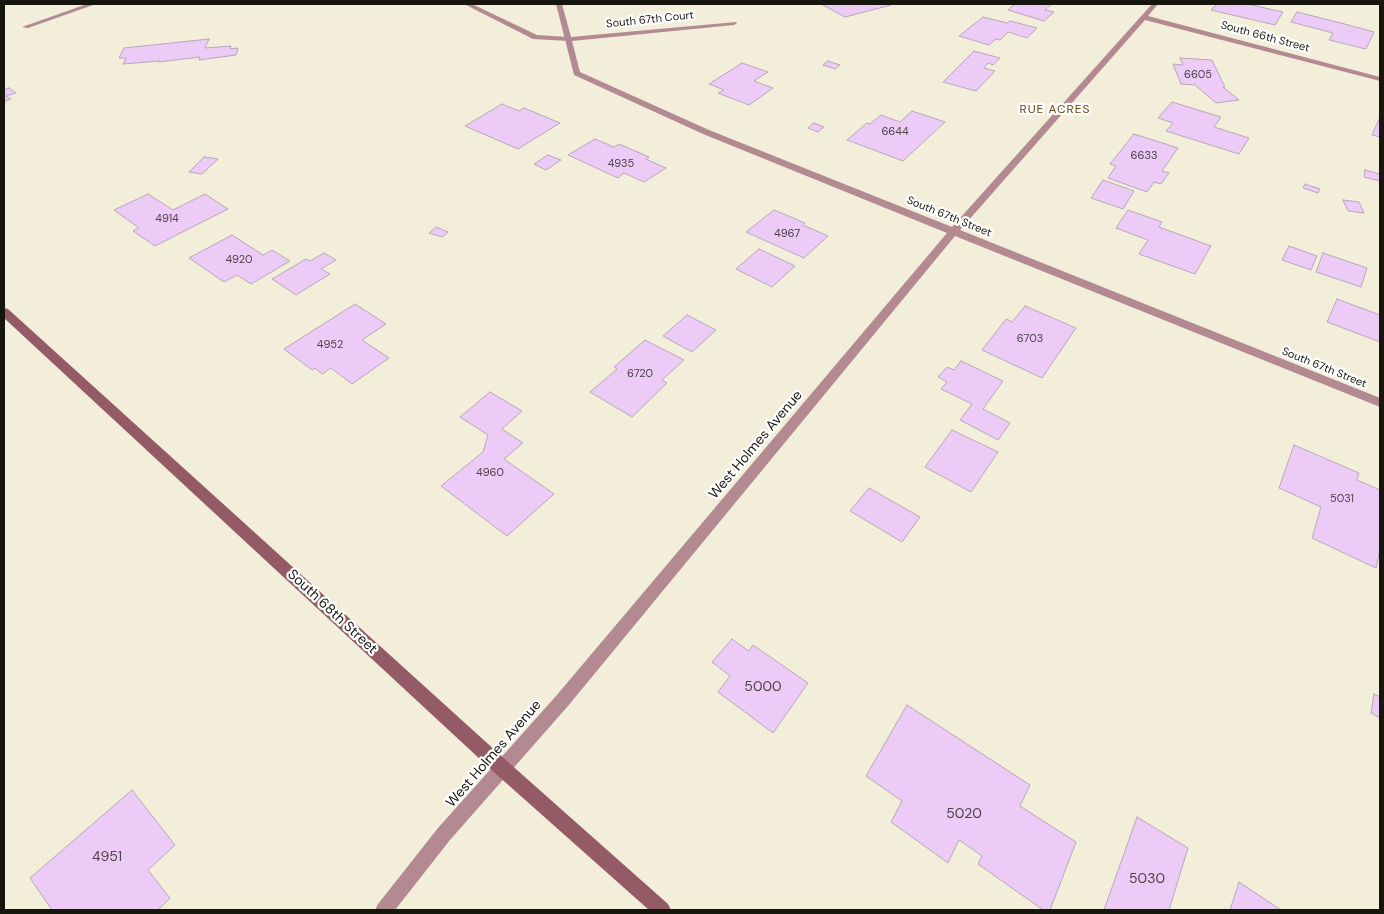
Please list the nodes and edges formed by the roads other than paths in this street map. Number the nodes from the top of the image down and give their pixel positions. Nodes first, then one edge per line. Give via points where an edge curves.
1 (93, 4) edge
2 (467, 4) edge
3 (559, 4) edge
4 (1155, 4) edge
5 (1144, 17) junction
6 (734, 23) dead end
7 (26, 27) dead end
8 (569, 39) junction
9 (1380, 79) edge
10 (953, 232) junction
11 (4, 312) edge
12 (1380, 403) edge
13 (502, 768) junction
14 (384, 910) edge
15 (662, 910) edge

1 - 7 street
2 - 8 street, South 67th Court via 536,38
3 - 8 street, South 67th Street
4 - 5 street, West Holmes Avenue
5 - 9 street, South 66th Street
5 - 10 street, West Holmes Avenue
6 - 8 street, South 67th Court
8 - 10 street, South 67th Street via 577,73 706,132
10 - 12 street, South 67th Street
10 - 13 street, West Holmes Avenue via 562,701
11 - 13 street, South 68th Street
13 - 14 street, West Holmes Avenue
13 - 15 street, South 68th Street

